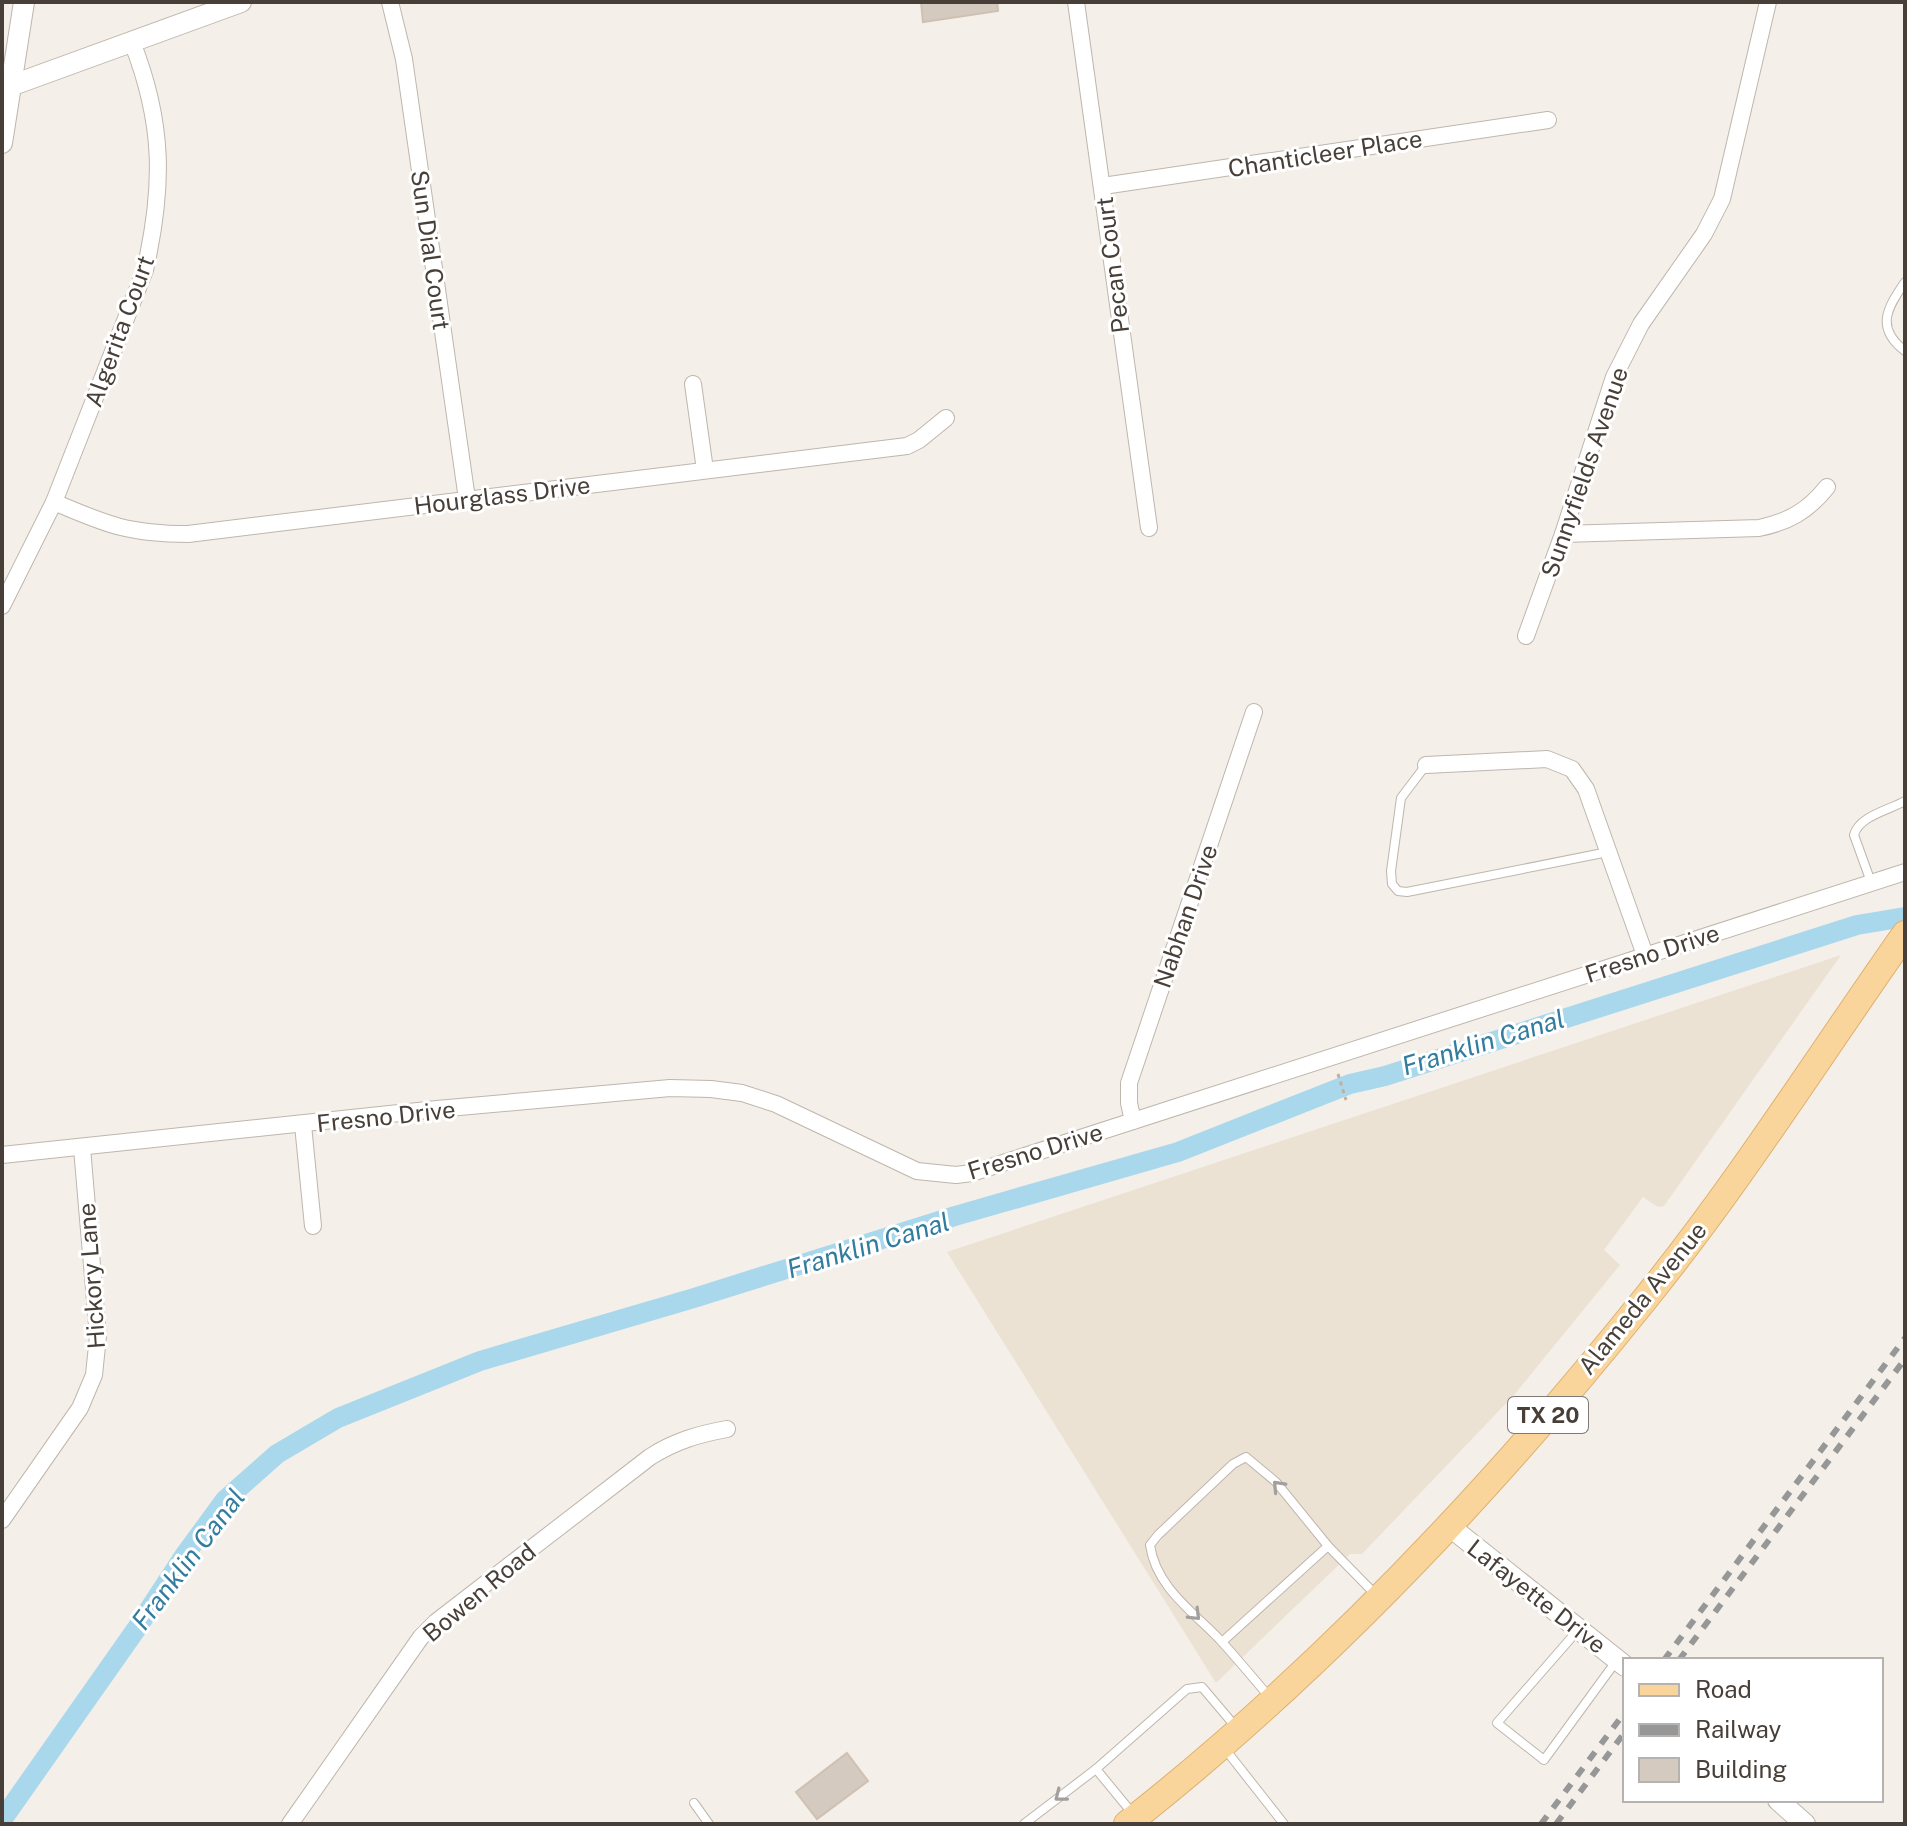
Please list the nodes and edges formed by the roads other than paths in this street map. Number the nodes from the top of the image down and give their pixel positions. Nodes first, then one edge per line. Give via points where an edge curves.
1 (24, 2) edge
2 (241, 2) edge
3 (390, 2) edge
4 (1076, 2) edge
5 (1768, 2) edge
6 (132, 42) junction
7 (7, 87) edge
8 (1548, 120) dead end
9 (2, 143) edge
10 (1103, 186) junction
11 (1905, 282) edge
12 (1905, 351) edge
13 (693, 384) dead end
14 (946, 418) dead end
15 (705, 470) junction
16 (1827, 487) dead end
17 (467, 499) junction
18 (54, 502) junction
19 (1149, 528) dead end
20 (1563, 534) junction
21 (2, 606) edge
22 (1526, 636) dead end
23 (1254, 712) dead end
24 (1426, 765) joint
25 (1905, 801) edge
26 (1609, 852) junction
27 (1905, 872) edge
28 (1871, 882) junction
29 (1902, 939) edge
30 (1645, 955) junction
31 (1133, 1121) junction
32 (303, 1125) junction
33 (82, 1148) junction
34 (2, 1155) edge
35 (313, 1226) dead end
36 (727, 1429) dead end
37 (2, 1520) edge
38 (1449, 1526) junction
39 (1328, 1546) junction
40 (1378, 1597) junction
41 (1578, 1630) junction
42 (1222, 1642) junction
43 (1621, 1663) edge
44 (1271, 1700) junction
45 (1230, 1738) junction
46 (1096, 1769) junction
47 (1780, 1802) edge
48 (694, 1803) dead end
49 (1139, 1817) edge
50 (1795, 1821) edge
51 (290, 1824) edge
52 (709, 1824) edge
53 (1024, 1824) edge
54 (1284, 1824) edge

1 - 7 street
2 - 6 street
3 - 17 street, Sun Dial Court via 404,59
4 - 10 street, Pecan Court
5 - 20 street, Sunnyfields Avenue via 1722,199 1626,350
6 - 7 street
6 - 18 street, Algerita Court via 145,73 156,134 160,171 154,231 145,270
7 - 9 street
8 - 10 street, Chanticleer Place
10 - 19 street, Pecan Court
11 - 12 lane via 1890,304 1886,324 1894,343
13 - 15 street
14 - 15 street, Hourglass Drive via 907,446
15 - 17 street, Hourglass Drive
16 - 20 street via 1797,516 1759,528
17 - 18 street, Hourglass Drive via 188,534 105,525
18 - 21 street, Algerita Court
20 - 22 street, Sunnyfields Avenue
23 - 31 street, Nabhan Drive via 1129,1083
24 - 26 street via 1538,759 1566,765 1586,789
24 - 26 lane via 1401,798 1391,871 1398,891
25 - 28 lane via 1856,828
26 - 30 street
27 - 28 street, Fresno Drive
28 - 30 street, Fresno Drive
29 - 38 main road, Alameda Avenue / TX 20 via 1646,1298
30 - 31 street, Fresno Drive
31 - 32 street, Fresno Drive via 956,1175 917,1171 776,1104 711,1089 670,1088
32 - 33 street, Fresno Drive
32 - 35 street
33 - 34 street, Fresno Drive
33 - 37 street, Hickory Lane via 98,1336 94,1375 80,1408
36 - 51 street, Bowen Road via 697,1435 650,1457 436,1622
38 - 40 main road, Alameda Avenue / TX 20
38 - 41 street, Lafayette Drive
39 - 40 lane
39 - 42 lane
39 -> 42 lane via 1276,1482 1246,1457 1233,1464 1150,1545 1152,1562 1164,1583
40 - 44 main road, Alameda Avenue / TX 20
41 - 43 street, Lafayette Drive
41 - 43 lane via 1497,1723 1544,1760
42 - 44 lane
44 - 45 main road, Alameda Avenue / TX 20
45 - 46 lane via 1202,1687 1187,1689
45 - 49 main road, Alameda Avenue / TX 20
45 - 54 lane
46 - 49 lane
46 -> 53 lane
47 - 50 street
48 - 52 lane

